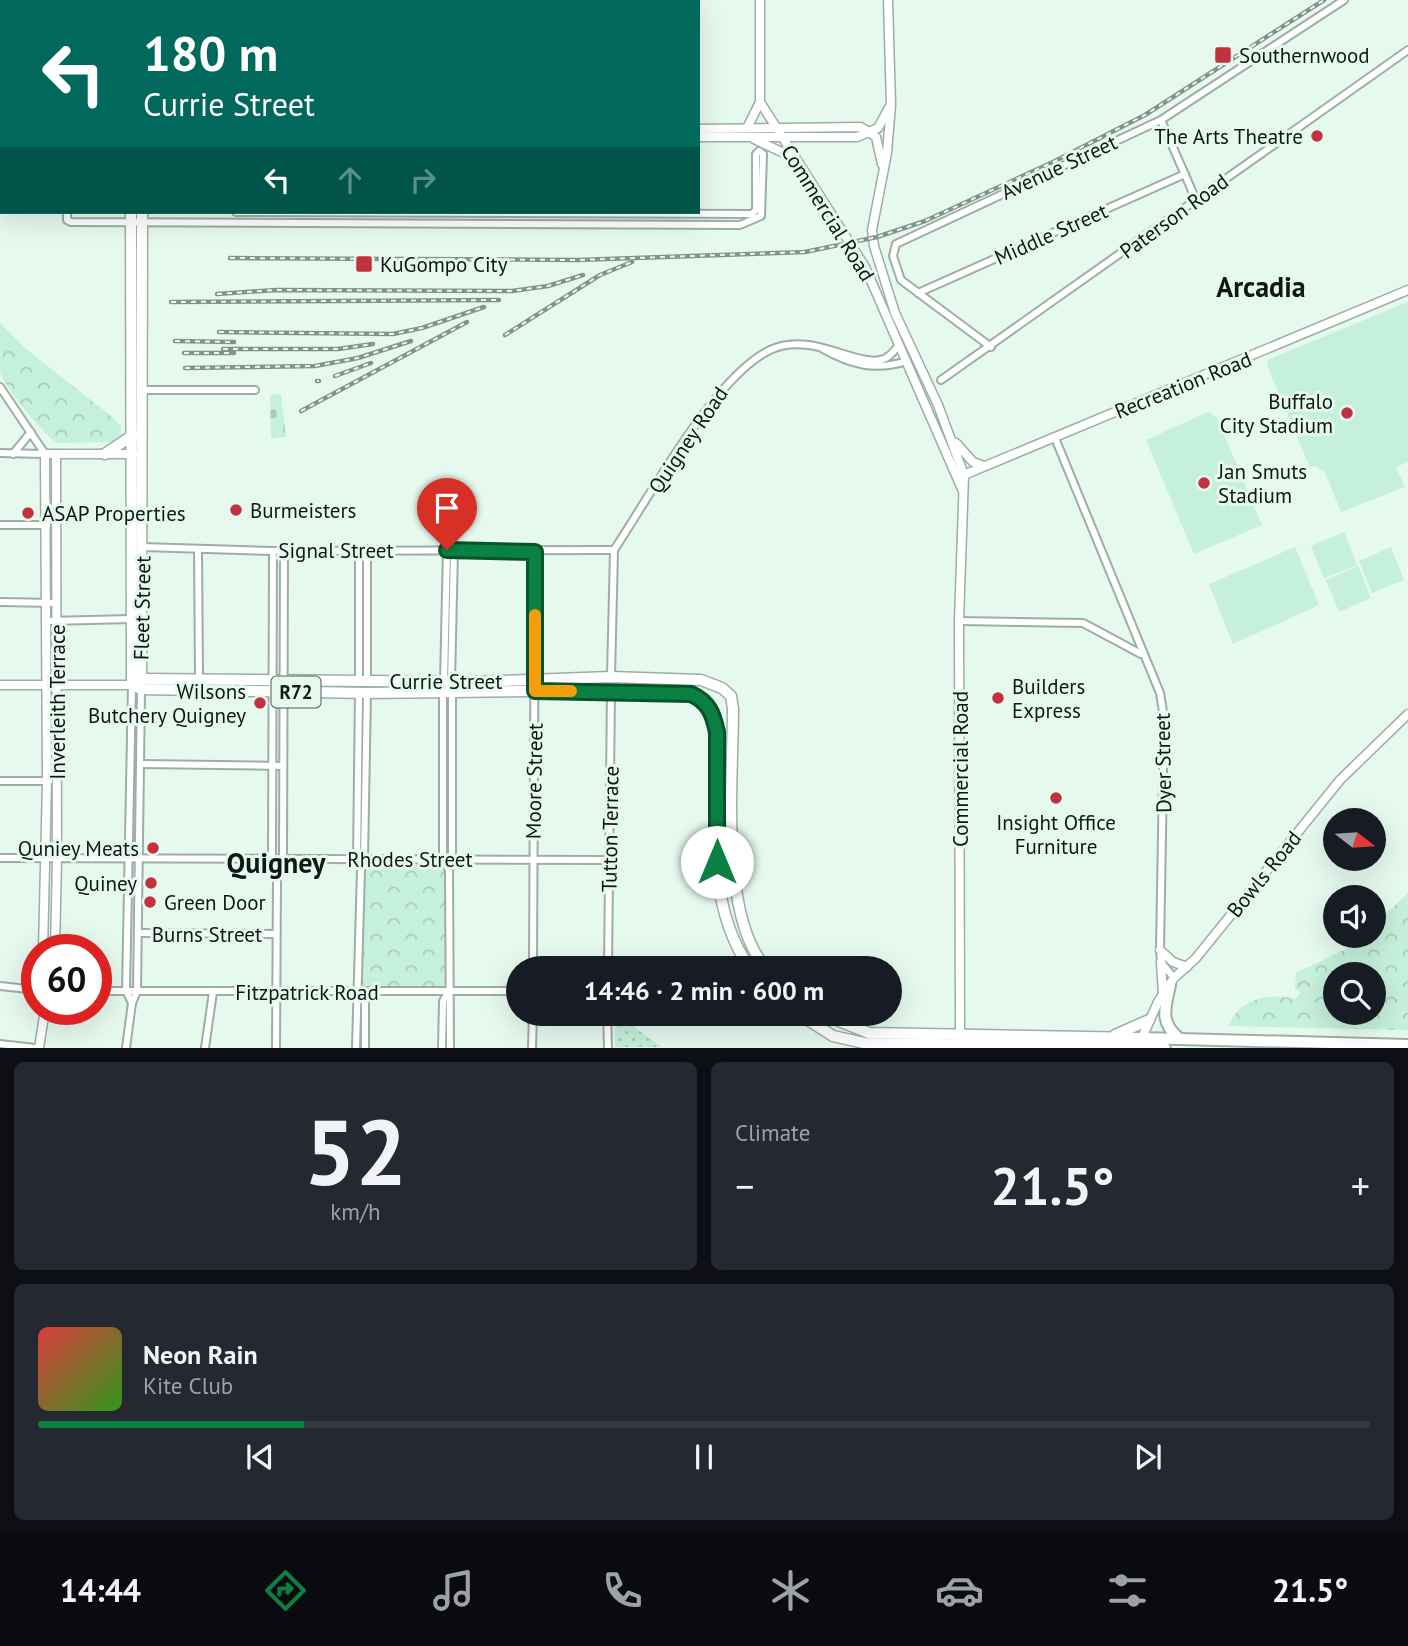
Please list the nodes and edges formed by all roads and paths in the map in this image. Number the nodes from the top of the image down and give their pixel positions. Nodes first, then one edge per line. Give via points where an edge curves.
1 (760, 0) edge
2 (888, 0) edge
3 (1344, 0) edge
4 (1408, 50) edge
5 (760, 102) junction
6 (891, 105) junction
7 (1161, 120) junction
8 (700, 129) edge
9 (747, 132) junction
10 (778, 132) junction
11 (871, 132) junction
12 (700, 137) edge
13 (792, 157) junction
14 (883, 170) junction
15 (1185, 174) junction
16 (1196, 200) junction
17 (67, 214) edge
18 (276, 214) edge
19 (283, 214) edge
20 (362, 214) edge
21 (369, 214) edge
22 (411, 214) edge
23 (445, 214) edge
24 (453, 214) edge
25 (620, 214) edge
26 (700, 214) edge
27 (136, 216) edge
28 (279, 222) junction
29 (365, 223) junction
30 (411, 223) junction
31 (449, 223) junction
32 (619, 223) junction
33 (137, 277) junction
34 (1408, 290) edge
35 (918, 293) junction
36 (899, 345) junction
37 (818, 346) junction
38 (991, 347) junction
39 (907, 361) junction
40 (941, 380) dead end
41 (0, 387) edge
42 (143, 390) junction
43 (255, 390) dead end
44 (31, 432) junction
45 (136, 435) junction
46 (950, 435) junction
47 (1055, 438) junction
48 (0, 453) edge
49 (13, 454) junction
50 (45, 454) junction
51 (56, 454) junction
52 (105, 454) junction
53 (137, 454) junction
54 (984, 466) junction
55 (960, 477) junction
56 (137, 503) junction
57 (0, 525) edge
58 (51, 525) junction
59 (142, 547) junction
60 (198, 549) junction
61 (367, 549) junction
62 (359, 550) junction
63 (450, 550) junction
64 (614, 550) junction
65 (273, 551) junction
66 (284, 551) junction
67 (535, 552) junction
68 (0, 602) edge
69 (46, 603) junction
70 (56, 603) junction
71 (132, 619) junction
72 (56, 620) junction
73 (47, 621) junction
74 (959, 621) junction
75 (1142, 655) junction
76 (611, 677) junction
77 (199, 678) junction
78 (272, 680) junction
79 (285, 680) junction
80 (363, 681) junction
81 (447, 681) junction
82 (138, 684) junction
83 (0, 685) edge
84 (47, 685) junction
85 (57, 685) junction
86 (535, 686) junction
87 (611, 690) junction
88 (272, 692) junction
89 (284, 692) junction
90 (448, 692) junction
91 (363, 693) junction
92 (1408, 714) edge
93 (142, 764) junction
94 (271, 766) junction
95 (283, 766) junction
96 (0, 782) edge
97 (47, 782) junction
98 (57, 782) junction
99 (131, 857) junction
100 (140, 857) junction
101 (0, 858) edge
102 (46, 858) junction
103 (57, 858) junction
104 (272, 859) junction
105 (283, 859) junction
106 (360, 859) junction
107 (443, 859) junction
108 (452, 859) junction
109 (532, 859) junction
110 (610, 860) junction
111 (449, 870) junction
112 (277, 877) junction
113 (139, 933) junction
114 (44, 934) edge
115 (55, 934) edge
116 (275, 934) junction
117 (1160, 950) junction
118 (533, 956) edge
119 (608, 956) edge
120 (742, 956) edge
121 (759, 956) edge
122 (1161, 962) junction
123 (1187, 967) junction
124 (1172, 982) junction
125 (0, 986) edge
126 (21, 988) edge
127 (112, 991) edge
128 (127, 991) junction
129 (137, 991) junction
130 (449, 991) junction
131 (506, 991) edge
132 (213, 992) junction
133 (275, 992) junction
134 (359, 992) junction
135 (1163, 995) junction
136 (132, 1003) junction
137 (1149, 1020) junction
138 (42, 1025) edge
139 (533, 1026) edge
140 (607, 1026) edge
141 (820, 1026) edge
142 (850, 1026) edge
143 (1111, 1037) junction
144 (1181, 1040) junction
145 (960, 1041) edge
146 (0, 1044) edge
147 (1139, 1044) edge
148 (1408, 1045) edge
149 (37, 1048) edge
150 (126, 1048) edge
151 (205, 1048) edge
152 (276, 1048) edge
153 (356, 1048) edge
154 (365, 1048) edge
155 (442, 1048) edge
156 (450, 1048) edge
157 (533, 1048) edge
158 (608, 1048) edge
159 (1165, 1048) edge

1 - 5 street
2 - 6 street, Commercial Road
3 - 7 street, Avenue Street
4 - 16 street, Paterson Road
5 - 9 street
5 - 10 street, Commercial Road
6 - 11 street
6 - 14 street, Commercial Road
7 - 15 street
7 - 35 street, Avenue Street via 896,244 892,250 897,272
8 - 9 street
9 - 10 street
9 - 12 street
9 - 13 street
10 - 11 street via 858,137
10 - 13 street, Commercial Road
11 - 14 street via 879,144
13 - 36 street, Commercial Road via 865,267
14 - 46 street, Commercial Road via 872,229 874,246 895,313
15 - 16 street
15 - 35 street, Middle Street
16 - 38 street, Paterson Road
17 - 27 street via 69,222
18 - 28 street
19 - 28 street
20 - 29 street
21 - 29 street
22 - 30 street
23 - 31 street
24 - 31 street
25 - 32 street
26 - 32 street via 754,214 757,153 762,152 760,217 738,225
27 - 28 street
27 - 33 main road, Fleet Street
28 - 29 street
29 - 30 street
30 - 31 street
31 - 32 street
33 - 42 main road, Fleet Street
33 - 45 main road, Fleet Street
34 - 47 street, Recreation Road
35 - 38 street, Avenue Street
36 - 37 street, Quigney Road via 881,360
36 - 39 street, Commercial Road
37 - 39 street, Quigney Road via 843,360 875,368
37 - 64 street, Quigney Road via 790,343 770,349 730,380
38 - 40 street, Paterson Road
39 - 55 street, Commercial Road
41 - 44 street
42 - 43 street
42 - 45 main road, Fleet Street via 144,416
44 - 49 street
44 - 50 street
45 - 52 main road
45 - 53 main road, Fleet Street
46 - 54 street via 969,459
46 - 55 street, Commercial Road
47 - 54 street, Recreation Road
47 - 75 street, Dyer Street
48 - 49 street
49 - 50 street
50 - 51 street
50 - 58 street, Inverleith Terrace
51 - 52 street
51 - 58 street, Inverleith Terrace
52 - 53 street
53 - 56 main road, Fleet Street
54 - 55 street, Recreation Road
55 - 74 street, Commercial Road
56 - 59 main road, Fleet Street
56 - 71 main road, Fleet Street
57 - 58 street
58 - 69 street, Inverleith Terrace
58 - 70 street, Inverleith Terrace
59 - 60 street, Signal Street
59 - 82 main road, Fleet Street
60 - 65 street, Signal Street
60 - 77 street
61 - 62 street, Signal Street
61 - 63 street, Signal Street
61 - 80 street
62 - 66 street, Signal Street
62 - 80 street
63 - 67 street, Signal Street
63 - 81 street
64 - 67 street, Signal Street
64 - 76 street
65 - 66 street, Signal Street
65 - 78 street
66 - 79 street
67 - 86 street, Moore Street
68 - 69 street
69 - 70 street
69 - 73 street, Inverleith Terrace
70 - 72 street, Inverleith Terrace
71 - 72 street
71 - 82 main road, Fleet Street
72 - 73 street
72 - 85 street, Inverleith Terrace
73 - 84 street, Inverleith Terrace
74 - 75 street via 1083,623
74 - 145 street, Commercial Road
75 - 117 street, Dyer Street via 1160,692 1164,718
76 - 86 main road, Currie Street / R72
76 - 121 main road, Currie Street / R72 via 701,680 731,696 734,884 742,928
77 - 78 main road, Currie Street / R72
77 - 82 main road, Currie Street / R72
78 - 79 main road, Currie Street / R72
78 - 88 street
79 - 80 main road, Currie Street / R72
79 - 89 street
80 - 81 main road, Currie Street / R72
81 - 86 main road, Currie Street / R72
82 - 85 street, Currie Street
82 - 88 main road, Currie Street / R72
82 - 93 street, Fleet Street
82 - 99 street, Fleet Street
83 - 84 street, Currie Street
84 - 85 street, Currie Street
84 - 97 street, Inverleith Terrace
85 - 98 street, Inverleith Terrace
86 - 87 main road, Currie Street / R72
86 - 90 main road, Currie Street / R72
86 - 109 street, Moore Street
87 - 110 street, Tutton Terrace
87 - 120 main road, Currie Street / R72 via 691,694 713,713 717,862 723,908
88 - 89 main road, Currie Street / R72
88 - 94 street
89 - 91 main road, Currie Street / R72
89 - 95 street
90 - 91 main road, Currie Street / R72
90 - 107 street
90 - 108 street
91 - 106 street
92 - 123 street, Bowls Road via 1340,780
93 - 94 street
93 - 100 street, Fleet Street
94 - 95 street
94 - 104 street
95 - 105 street
96 - 97 street
97 - 98 street
97 - 102 street, Inverleith Terrace
98 - 103 street, Inverleith Terrace
99 - 100 street, Rhodes Street
99 - 103 street, Rhodes Street
99 - 128 street, Fleet Street
100 - 104 street, Rhodes Street
100 - 113 street, Fleet Street
101 - 102 street, Rhodes Street
102 - 103 street, Rhodes Street
102 - 114 street, Inverleith Terrace
103 - 115 street, Inverleith Terrace
104 - 105 street, Rhodes Street
104 - 112 street
105 - 106 street, Rhodes Street
105 - 112 street
106 - 107 street, Rhodes Street
106 - 134 street
107 - 108 street, Rhodes Street
107 - 111 street
108 - 109 street, Rhodes Street
108 - 111 street
109 - 110 street, Rhodes Street
109 - 118 street, Moore Street
110 - 119 street, Tutton Terrace
111 - 130 street
112 - 116 street
113 - 116 street, Burns Street
113 - 129 street, Fleet Street
116 - 133 street
117 - 122 street, Dyer Street
117 - 123 street
122 - 124 street
122 - 135 street
123 - 124 street, Bowls Road
124 - 135 street, Bowls Road
124 - 144 highway via 1164,1016 1171,1032
125 - 126 street
127 - 128 street, Fitzpatrick Road
128 - 129 street, Fitzpatrick Road
128 - 136 street, Fleet Street
129 - 132 street, Fitzpatrick Road
129 - 136 street, Fleet Street
130 - 131 street, Fitzpatrick Road
130 - 134 street, Fitzpatrick Road
130 - 155 street via 443,1001
130 - 156 street
132 - 133 street, Fitzpatrick Road
132 - 151 street
133 - 134 street, Fitzpatrick Road
133 - 152 street
134 - 153 street
134 - 154 street via 365,1000
135 - 137 street, Bowls Road
136 - 150 street, Fleet Street
137 - 143 main road
137 - 147 street, Bowls Road
138 - 149 street
139 - 157 street
140 - 158 street
141 - 145 main road via 844,1040
142 - 145 main road via 869,1034
143 - 145 main road
143 - 147 main road
144 - 147 highway
144 - 148 highway
145 - 147 main road
146 - 149 street
147 - 159 highway

